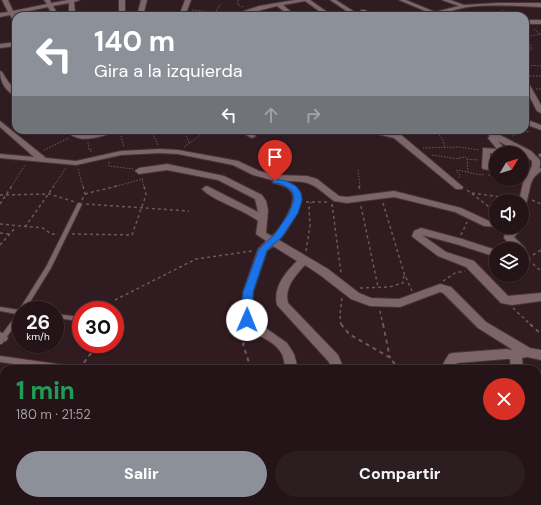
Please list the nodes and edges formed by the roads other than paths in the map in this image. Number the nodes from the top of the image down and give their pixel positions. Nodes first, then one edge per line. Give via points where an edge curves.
1 (5, 0) edge
2 (47, 0) edge
3 (73, 0) edge
4 (122, 0) edge
5 (144, 0) edge
6 (188, 0) edge
7 (302, 0) edge
8 (307, 0) edge
9 (333, 0) edge
10 (402, 0) edge
11 (444, 0) edge
12 (272, 3) edge
13 (279, 4) junction
14 (541, 5) edge
15 (50, 6) junction
16 (466, 6) junction
17 (17, 12) edge
18 (54, 12) edge
19 (72, 12) edge
20 (122, 12) edge
21 (141, 12) edge
22 (183, 12) edge
23 (245, 12) edge
24 (288, 12) edge
25 (324, 12) edge
26 (352, 12) edge
27 (429, 12) edge
28 (442, 12) edge
29 (12, 13) joint
30 (0, 15) edge
31 (529, 22) edge
32 (541, 22) edge
33 (12, 44) edge
34 (0, 46) edge
35 (0, 73) edge
36 (529, 89) edge
37 (12, 90) edge
38 (541, 111) edge
39 (0, 123) edge
40 (529, 123) edge
41 (538, 129) edge
42 (76, 134) edge
43 (93, 134) edge
44 (248, 134) edge
45 (393, 134) edge
46 (487, 134) edge
47 (492, 134) edge
48 (252, 136) dead end
49 (499, 146) edge
50 (489, 151) edge
51 (1, 155) edge
52 (32, 156) junction
53 (489, 167) edge
54 (541, 169) edge
55 (256, 173) junction
56 (141, 175) road end
57 (530, 178) junction
58 (459, 187) road end
59 (206, 189) dead end
60 (524, 194) edge
61 (80, 204) road end
62 (262, 220) junction
63 (489, 224) edge
64 (510, 234) edge
65 (272, 241) junction
66 (513, 242) edge
67 (489, 252) edge
68 (303, 261) junction
69 (541, 297) edge
70 (27, 301) edge
71 (0, 309) edge
72 (12, 310) edge
73 (12, 324) edge
74 (1, 339) edge
75 (527, 352) junction
76 (515, 355) junction
77 (541, 355) edge
78 (0, 360) edge
79 (39, 365) edge
80 (291, 365) edge
81 (336, 365) edge
82 (449, 365) edge
83 (516, 365) edge

1 - 29 street
2 - 15 street
3 - 15 street
3 - 19 street
4 - 20 street
5 - 21 street
6 - 22 street
7 - 13 street
8 - 25 street
9 - 26 street
10 - 27 street
11 - 16 street
12 - 13 street
12 - 23 street
13 - 24 street
14 - 16 street
15 - 17 street
15 - 18 street
16 - 28 street
29 - 30 street
31 - 32 street
33 - 34 street
35 - 37 street
36 - 38 street
39 - 52 street
40 - 41 street
42 - 43 street
44 - 48 street
45 - 58 street
46 - 49 street
47 - 57 street via 528,153 536,160
50 - 53 street via 486,150 486,167
51 - 52 street
52 - 55 street via 73,163 125,152 178,152 235,163
54 - 57 lane
55 - 63 street via 275,178 304,178 314,181 337,199 394,194 458,210
55 - 65 street via 267,180 283,182 297,193 298,202 293,213
56 - 62 street via 168,167 221,178 259,197 263,202
57 - 60 street
59 - 62 street via 252,212
61 - 70 lane via 48,268
62 - 65 street via 261,234
64 - 66 street via 509,238
65 - 68 street
65 - 80 street via 264,249 248,292 247,320 257,330 280,342
67 - 69 street via 421,231 417,233 436,251 467,263 505,300
68 - 75 street via 324,272 355,296 370,302 400,303 440,288 447,290 482,324
68 - 81 street via 293,271 280,298 283,305 334,359
71 - 72 lane
73 - 74 lane
75 - 76 street
75 - 77 street
76 - 82 street via 453,358
76 - 83 street
78 - 79 lane

